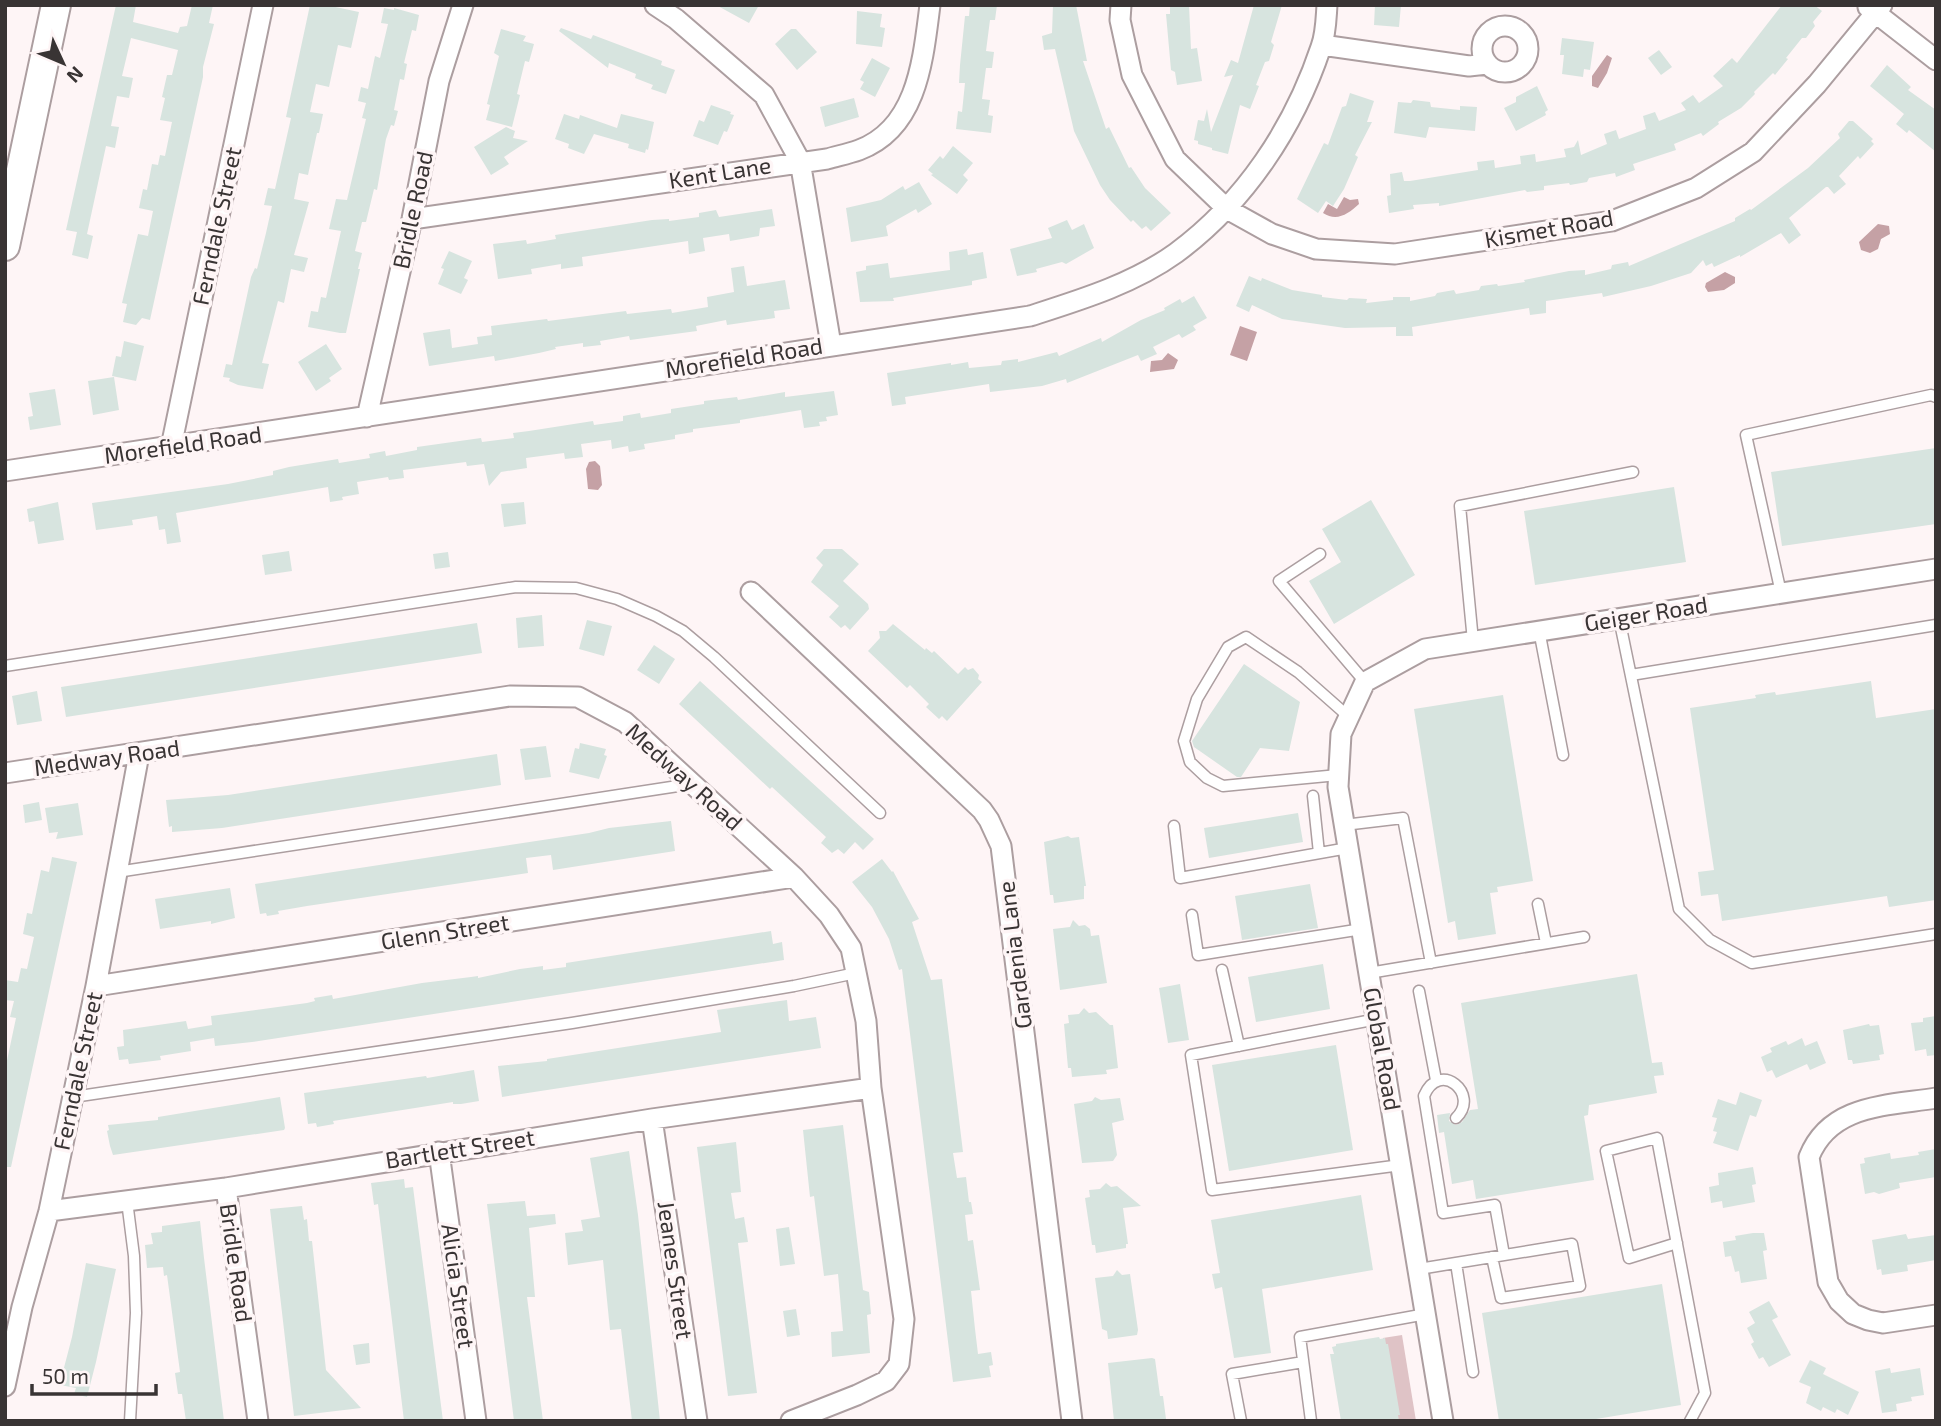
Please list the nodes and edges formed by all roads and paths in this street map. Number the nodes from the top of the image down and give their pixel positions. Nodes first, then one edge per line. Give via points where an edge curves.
1 (56, 5) edge
2 (263, 5) edge
3 (463, 5) edge
4 (655, 5) edge
5 (930, 5) edge
6 (1121, 5) edge
7 (1327, 5) edge
8 (1875, 8) edge
9 (681, 12) edge
10 (1322, 45) junction
11 (1936, 60) edge
12 (1487, 64) dead end
13 (800, 161) junction
14 (1227, 209) junction
15 (412, 219) junction
16 (5, 246) edge
17 (831, 345) junction
18 (1936, 397) edge
19 (367, 417) junction
20 (171, 447) junction
21 (5, 471) edge
22 (1633, 472) dead end
23 (1320, 554) dead end
24 (1936, 569) edge
25 (751, 592) dead end
26 (1781, 593) junction
27 (1619, 618) junction
28 (1936, 625) edge
29 (1539, 631) junction
30 (1473, 641) junction
31 (5, 666) edge
32 (1631, 675) junction
33 (1365, 682) junction
34 (1349, 717) junction
35 (139, 754) junction
36 (1563, 755) dead end
37 (5, 773) edge
38 (1338, 775) junction
39 (692, 784) junction
40 (1313, 796) dead end
41 (880, 813) dead end
42 (1345, 825) junction
43 (1174, 826) dead end
44 (1348, 848) junction
45 (1320, 853) junction
46 (117, 872) junction
47 (794, 877) junction
48 (1538, 904) dead end
49 (1192, 915) dead end
50 (1362, 929) junction
51 (1936, 934) edge
52 (1584, 937) dead end
53 (1546, 943) junction
54 (1431, 962) junction
55 (1222, 970) dead end
56 (856, 972) junction
57 (1369, 973) junction
58 (96, 986) junction
59 (1419, 991) dead end
60 (1377, 1019) junction
61 (1239, 1046) junction
62 (1436, 1080) junction
63 (872, 1088) junction
64 (73, 1097) junction
65 (1936, 1098) edge
66 (1425, 1109) junction
67 (1455, 1118) dead end
68 (652, 1119) junction
69 (1437, 1120) dead end
70 (439, 1152) junction
71 (1402, 1165) junction
72 (226, 1188) junction
73 (127, 1202) junction
74 (50, 1211) junction
75 (1677, 1243) junction
76 (1504, 1255) junction
77 (1492, 1257) junction
78 (1456, 1263) junction
79 (1419, 1269) junction
80 (1426, 1314) junction
81 (1936, 1315) edge
82 (1303, 1362) junction
83 (1473, 1372) dead end
84 (5, 1386) edge
85 (130, 1421) edge
86 (258, 1421) edge
87 (477, 1421) edge
88 (697, 1421) edge
89 (790, 1421) edge
90 (1072, 1421) edge
91 (1241, 1421) edge
92 (1311, 1421) edge
93 (1443, 1421) edge
94 (1690, 1421) edge

1 - 16 main road
2 - 20 street, Ferndale Street
3 - 15 street, Bridle Road via 439,81
4 - 9 street
5 - 13 street, Kent Lane via 923,61 902,117 860,150
6 - 14 street, Kismet Road via 1132,75 1174,159
7 - 10 street, Morefield Road
8 - 11 street
8 - 14 street, Kismet Road via 1817,84 1753,152 1696,188 1612,220 1395,254 1316,248 1272,234
9 - 13 street via 764,95
10 - 12 street via 1469,66
10 - 14 street, Morefield Road via 1284,132
13 - 15 street, Kent Lane
13 - 17 street
14 - 17 street, Morefield Road via 1175,253 1094,296 1030,316
15 - 19 street, Bridle Road
17 - 19 street, Morefield Road
18 - 26 lane via 1745,435
19 - 20 street, Morefield Road
20 - 21 street, Morefield Road
22 - 30 lane via 1460,506
23 - 33 lane via 1279,581
24 - 26 street, Geiger Road
25 - 90 street, Gardenia Lane via 982,810 1001,846
26 - 27 street, Geiger Road
27 - 29 street, Geiger Road
27 - 32 lane
28 - 32 lane
29 - 30 street, Geiger Road
29 - 36 lane
30 - 33 street, Geiger Road via 1425,649
31 - 41 lane via 516,587 576,588 617,599 683,631
32 - 51 lane via 1679,909 1710,940 1752,963
33 - 34 street, Global Road
34 - 38 street, Global Road via 1340,734
34 - 38 lane via 1298,672 1246,637 1228,647 1197,699 1184,741 1190,762 1223,786
35 - 37 street, Medway Road
35 - 39 street, Medway Road via 510,696 578,697 625,722
35 - 46 street, Ferndale Street
38 - 42 street, Global Road
39 - 46 lane
39 - 47 street, Medway Road
40 - 45 lane
42 - 44 street, Global Road
42 - 54 lane via 1403,818
43 - 45 lane via 1180,878
44 - 45 lane
44 - 50 street, Global Road
46 - 58 street, Ferndale Street
47 - 56 street, Medway Road via 829,915 851,948
47 - 58 street, Glenn Street
48 - 53 lane
49 - 50 lane via 1198,955
50 - 57 street, Global Road
52 - 53 lane
53 - 54 lane
54 - 57 lane
55 - 61 lane
56 - 63 street, Medway Road
56 - 64 lane via 572,1023
57 - 60 street, Global Road
58 - 64 street, Ferndale Street
59 - 62 lane
60 - 61 lane
60 - 71 street, Global Road
61 - 71 lane via 1191,1055 1212,1190
62 - 66 lane via 1424,1096
62 - 67 lane via 1458,1086 1464,1096
63 - 68 street, Bartlett Street
63 - 89 street, Medway Road via 904,1319 899,1364 886,1381
64 - 74 street, Ferndale Street
65 - 81 street via 1840,1118 1814,1144 1809,1157 1828,1282 1839,1301 1853,1314 1884,1323
66 - 69 lane
66 - 76 lane via 1443,1213 1495,1205
68 - 70 street, Bartlett Street
68 - 88 street, Jeanes Street
70 - 72 street, Bartlett Street
70 - 87 street, Alicia Street
71 - 79 street, Global Road
72 - 73 street, Bartlett Street
72 - 86 street, Bridle Road
73 - 74 street, Bartlett Street
73 - 85 lane via 136,1313
74 - 84 street, Ferndale Street
75 - 75 lane via 1657,1138 1606,1151 1629,1258
75 - 94 lane via 1705,1393
76 - 77 lane
76 - 77 lane via 1572,1244 1580,1286 1501,1297
77 - 78 lane
78 - 79 lane
78 - 83 lane
79 - 80 street, Global Road
80 - 82 lane via 1300,1337
80 - 93 street, Global Road
82 - 91 lane via 1232,1374
82 - 92 lane

